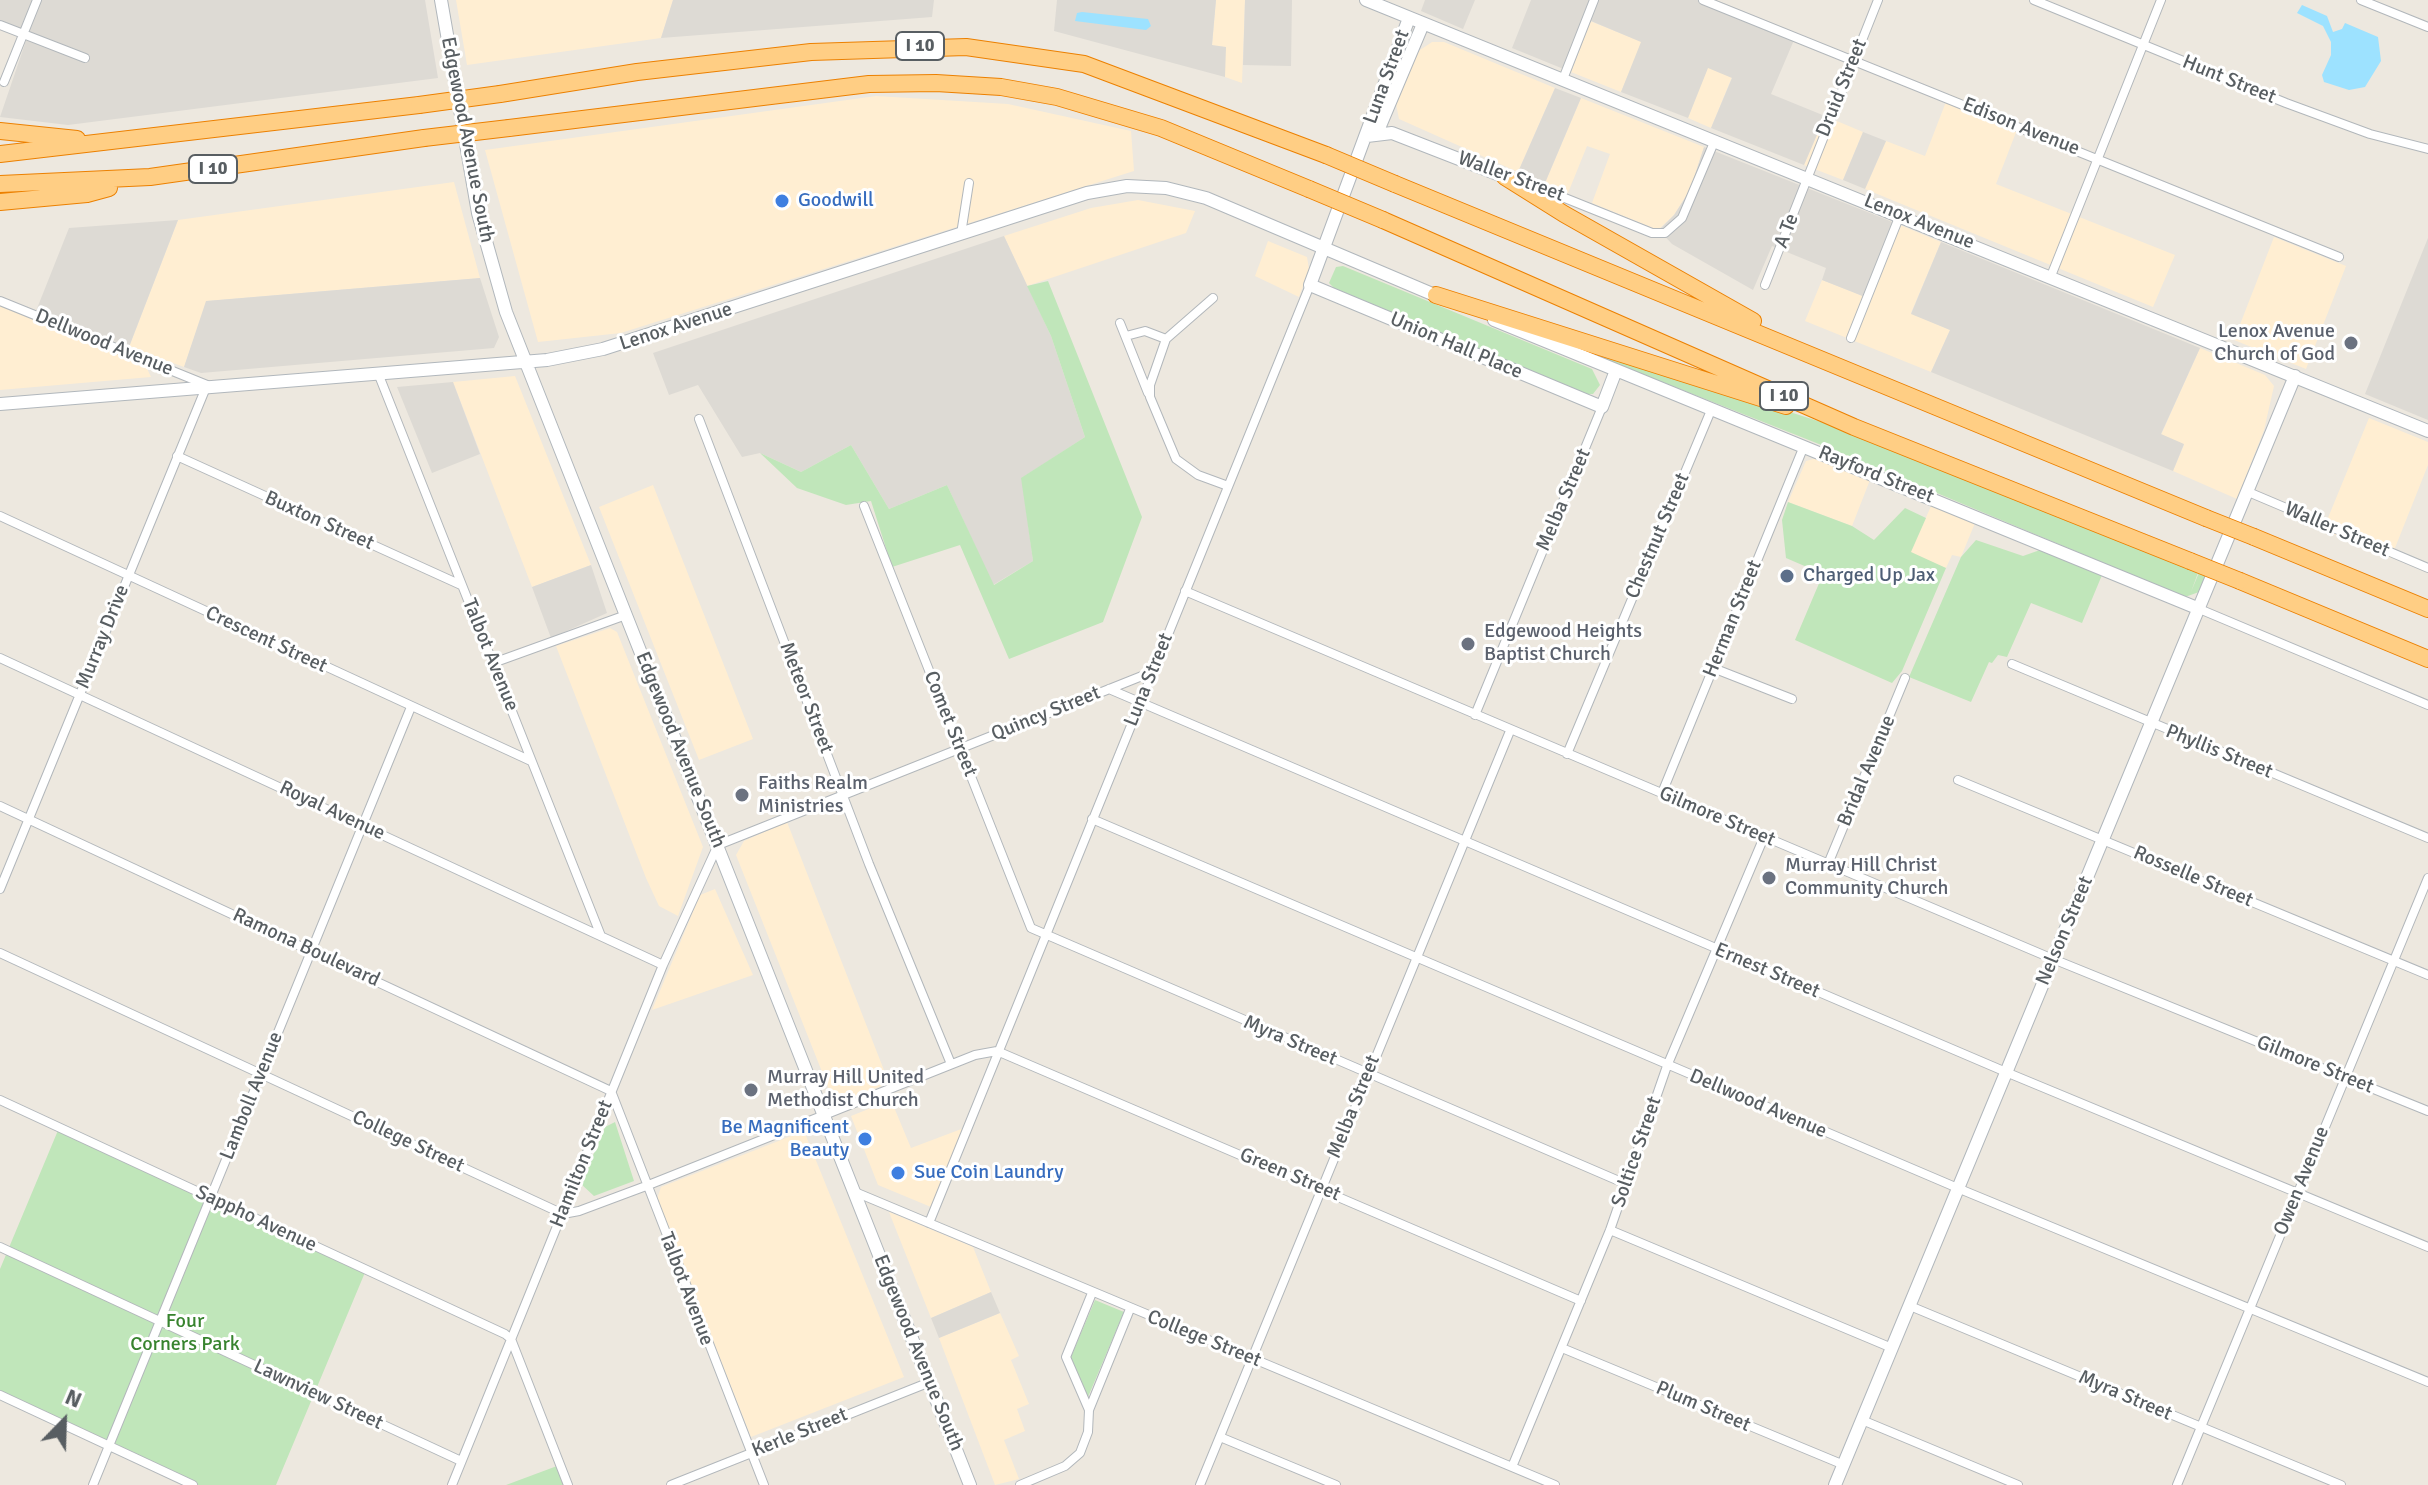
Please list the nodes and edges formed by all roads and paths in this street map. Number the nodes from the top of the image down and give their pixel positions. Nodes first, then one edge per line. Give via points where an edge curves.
1 (37, 0) edge
2 (441, 0) edge
3 (1366, 0) edge
4 (1594, 0) edge
5 (1703, 0) edge
6 (1878, 0) edge
7 (2034, 0) edge
8 (2161, 0) edge
9 (2361, 0) edge
10 (1409, 18) junction
11 (1423, 24) junction
12 (0, 25) edge
13 (2428, 27) edge
14 (23, 34) junction
15 (2143, 43) junction
16 (85, 58) dead end
17 (1854, 61) junction
18 (1563, 79) junction
19 (4, 82) dead end
20 (0, 131) edge
21 (1367, 136) junction
22 (1715, 140) junction
23 (107, 143) junction
24 (2428, 149) edge
25 (0, 154) edge
26 (2097, 158) junction
27 (150, 177) junction
28 (1505, 177) junction
29 (1807, 177) junction
30 (969, 183) dead end
31 (0, 184) edge
32 (0, 202) edge
33 (1900, 215) junction
34 (961, 234) junction
35 (1324, 249) junction
36 (2339, 257) dead end
37 (2051, 276) junction
38 (1310, 285) junction
39 (1765, 285) dead end
40 (1436, 295) junction
41 (1213, 298) dead end
42 (0, 301) edge
43 (1120, 323) dead end
44 (1126, 336) junction
45 (1851, 338) dead end
46 (1166, 339) junction
47 (525, 361) junction
48 (378, 373) junction
49 (1615, 373) junction
50 (2295, 376) junction
51 (207, 385) junction
52 (1906, 395) junction
53 (1150, 397) junction
54 (0, 404) edge
55 (1602, 407) junction
56 (1712, 408) junction
57 (699, 419) dead end
58 (1854, 427) junction
59 (2428, 431) edge
60 (1804, 446) junction
61 (177, 456) junction
62 (1228, 486) junction
63 (2246, 491) junction
64 (864, 506) dead end
65 (0, 516) edge
66 (2428, 568) edge
67 (129, 576) junction
68 (462, 585) junction
69 (1185, 591) junction
70 (2197, 608) junction
71 (2428, 609) edge
72 (626, 615) junction
73 (0, 658) edge
74 (2428, 659) edge
75 (493, 663) junction
76 (2012, 664) dead end
77 (1713, 668) junction
78 (1152, 672) junction
79 (1905, 678) dead end
80 (1109, 689) junction
81 (79, 695) junction
82 (1792, 699) dead end
83 (1139, 703) junction
84 (2428, 705) edge
85 (411, 707) junction
86 (1475, 715) junction
87 (2150, 724) junction
88 (1510, 731) junction
89 (959, 748) junction
90 (1567, 754) junction
91 (532, 761) junction
92 (1958, 780) dead end
93 (1662, 793) junction
94 (843, 794) junction
95 (0, 806) edge
96 (29, 819) junction
97 (1092, 819) junction
98 (362, 825) junction
99 (1764, 837) junction
100 (2428, 838) edge
101 (2103, 840) junction
102 (1463, 842) junction
103 (718, 845) junction
104 (1828, 864) junction
105 (2428, 878) edge
106 (0, 889) edge
107 (1044, 935) junction
108 (601, 936) junction
109 (1715, 949) junction
110 (311, 950) junction
111 (0, 953) edge
112 (1416, 958) junction
113 (2053, 959) junction
114 (2392, 960) junction
115 (663, 965) junction
116 (2428, 975) edge
117 (997, 1051) junction
118 (951, 1064) junction
119 (1667, 1066) junction
120 (2006, 1072) junction
121 (261, 1074) junction
122 (1368, 1074) junction
123 (2344, 1077) junction
124 (611, 1091) junction
125 (0, 1100) edge
126 (2428, 1111) edge
127 (824, 1114) junction
128 (1626, 1184) junction
129 (646, 1186) junction
130 (1321, 1188) junction
131 (1958, 1188) junction
132 (854, 1191) junction
133 (2297, 1193) junction
134 (211, 1198) junction
135 (563, 1214) junction
136 (929, 1223) junction
137 (1610, 1230) junction
138 (0, 1247) edge
139 (2428, 1247) edge
140 (1092, 1293) junction
141 (1581, 1301) junction
142 (1910, 1306) junction
143 (1130, 1309) junction
144 (2249, 1309) junction
145 (160, 1322) junction
146 (511, 1339) junction
147 (1562, 1348) junction
148 (1892, 1348) junction
149 (1252, 1359) junction
150 (930, 1382) junction
151 (2428, 1382) edge
152 (0, 1395) edge
153 (1089, 1410) junction
154 (1862, 1420) junction
155 (2201, 1427) junction
156 (1220, 1437) junction
157 (110, 1446) junction
158 (751, 1452) junction
159 (461, 1461) junction
160 (1844, 1465) junction
161 (1512, 1467) junction
162 (93, 1485) edge
163 (193, 1485) edge
164 (452, 1485) edge
165 (568, 1485) edge
166 (671, 1485) edge
167 (764, 1485) edge
168 (970, 1485) edge
169 (1020, 1485) edge
170 (1200, 1485) edge
171 (1336, 1485) edge
172 (1555, 1485) edge
173 (1835, 1485) edge
174 (2018, 1485) edge
175 (2177, 1485) edge
176 (2341, 1485) edge

1 - 14 street
2 - 47 street, Edgewood Avenue South via 478,213
3 - 10 street, Lenox Avenue
4 - 18 street
5 - 17 street, Edison Avenue
6 - 17 street, Druid Street
7 - 15 street, Hunt Street
8 - 15 street
9 - 13 street
10 - 11 street, Lenox Avenue
10 - 21 street, Luna Street
11 - 18 street, Lenox Avenue
11 - 21 street, Luna Street via 1380,126
12 - 14 street
14 - 16 street
14 - 19 street
15 - 24 street, Hunt Street via 2342,124
15 - 26 street
17 - 26 street, Edison Avenue
17 - 29 street, Druid Street
18 - 22 street, Lenox Avenue
20 - 23 highway
21 - 28 street, Waller Street via 1392,133
21 - 35 street, Luna Street
22 - 28 street, Waller Street via 1682,218 1665,233 1652,233 1532,183
22 - 29 street, Lenox Avenue
23 - 25 highway, I 10
23 - 52 highway, I 10, bridge via 811,52 966,47 1084,64 1326,155
26 - 36 street, Edison Avenue
26 - 37 street
27 - 31 highway, I 10
27 - 32 highway via 87,194
27 - 58 highway, I 10, bridge via 869,84 988,86 1117,114 1309,189
28 - 52 highway via 1753,321
29 - 33 street, Lenox Avenue
29 - 39 street, A Te
30 - 34 street
33 - 37 street, Lenox Avenue
33 - 45 street
34 - 35 street, Lenox Avenue via 1087,193 1147,186 1206,198
34 - 47 street, Lenox Avenue via 650,336
35 - 38 street, Luna Street
35 - 40 street, Rayford Street
37 - 50 street, Lenox Avenue
38 - 55 street, Union Hall Place
38 - 62 street, Luna Street
40 - 49 street, Rayford Street
40 - 58 highway
41 - 46 street
42 - 51 street, Dellwood Avenue
43 - 44 street
44 - 46 street via 1145,331
44 - 53 street
46 - 53 street
47 - 48 street, Lenox Avenue
47 - 72 street, Edgewood Avenue South
48 - 51 street, Lenox Avenue
48 - 68 street, Talbot Avenue
49 - 55 street, Melba Street
49 - 56 street, Rayford Street
50 - 59 street, Lenox Avenue
50 - 63 street, Nelson Street
51 - 54 street, Lenox Avenue
51 - 61 street, Murray Drive
52 - 71 highway, I 10, bridge
53 - 62 street via 1176,459 1198,475
55 - 86 street, Melba Street
56 - 60 street, Rayford Street
56 - 90 street, Chestnut Street
57 - 94 street, Meteor Street
58 - 74 highway, I 10, bridge
60 - 70 street, Rayford Street
60 - 77 street, Herman Street
61 - 67 street, Murray Drive
61 - 68 street, Buxton Street
62 - 69 street, Luna Street
63 - 66 street, Waller Street
63 - 70 street, Nelson Street
64 - 89 street, Comet Street
65 - 67 street, Crescent Street
67 - 81 street, Murray Drive
67 - 85 street, Crescent Street
68 - 75 street, Talbot Avenue
69 - 78 street, Luna Street
69 - 86 street, Gilmore Street
70 - 84 street, Rayford Street
70 - 87 street, Nelson Street
72 - 75 street
72 - 103 street, Edgewood Avenue South
73 - 81 street, Royal Avenue
75 - 91 street, Talbot Avenue
76 - 87 street, Phyllis Street
77 - 82 street
77 - 93 street, Herman Street
78 - 80 street, Quincy Street
78 - 83 street, Luna Street
79 - 104 street, Bridal Avenue
80 - 83 street, Ernest Street
80 - 89 street, Quincy Street
81 - 96 street, Murray Drive
81 - 98 street, Royal Avenue
83 - 97 street, Luna Street
83 - 102 street, Ernest Street
85 - 91 street, Crescent Street
85 - 98 street, Lamboll Avenue
86 - 88 street, Gilmore Street
87 - 100 street, Phyllis Street
87 - 101 street, Nelson Street
88 - 90 street, Gilmore Street
88 - 102 street, Melba Street
89 - 94 street, Quincy Street
89 - 107 street, Comet Street via 1031,928
90 - 93 street, Gilmore Street
91 - 108 street, Talbot Avenue
92 - 101 street, Rosselle Street
93 - 99 street, Gilmore Street
94 - 103 street, Quincy Street
94 - 118 street, Meteor Street
95 - 96 street, Ramona Boulevard
96 - 106 street, Murray Drive
96 - 110 street, Ramona Boulevard
97 - 107 street, Luna Street
97 - 112 street, Dellwood Avenue
98 - 108 street, Royal Avenue
98 - 110 street, Lamboll Avenue
99 - 104 street, Gilmore Street
99 - 109 street, Soltice Street
101 - 113 street, Nelson Street
101 - 114 street, Rosselle Street
102 - 109 street, Ernest Street
102 - 112 street, Melba Street
103 - 115 street, Hamilton Street
103 - 127 street, Edgewood Avenue South
104 - 113 street, Gilmore Street
105 - 114 street, Owen Avenue
107 - 117 street, Luna Street
107 - 122 street, Myra Street
108 - 115 street, Royal Avenue
109 - 119 street, Soltice Street
109 - 120 street, Ernest Street
110 - 121 street, Lamboll Avenue
110 - 124 street, Ramona Boulevard
111 - 121 street, College Street
112 - 119 street, Dellwood Avenue
112 - 122 street, Melba Street
113 - 120 street, Nelson Street
113 - 123 street, Gilmore Street
114 - 116 street, Rosselle Street
114 - 123 street, Owen Avenue
115 - 124 street, Hamilton Street
117 - 118 street
117 - 130 street, Green Street
117 - 136 street, Luna Street
118 - 127 street
119 - 128 street, Soltice Street
119 - 131 street, Dellwood Avenue
120 - 131 street, Nelson Street
120 - 133 street, Ernest Street
121 - 134 street, Lamboll Avenue
121 - 135 street, College Street
122 - 128 street, Myra Street
122 - 130 street, Melba Street
123 - 126 street, Gilmore Street
123 - 133 street, Owen Avenue
124 - 129 street, Talbot Avenue
124 - 135 street, Hamilton Street
125 - 134 street, Sappho Avenue
127 - 129 street
127 - 132 street, Edgewood Avenue South
128 - 137 street, Soltice Street
129 - 135 street
129 - 158 street, Talbot Avenue
130 - 141 street, Green Street
130 - 149 street, Melba Street
131 - 142 street, Nelson Street
131 - 144 street, Dellwood Avenue
132 - 136 street, College Street
132 - 150 street, Edgewood Avenue South
133 - 139 street, Ernest Street
133 - 144 street, Owen Avenue
134 - 145 street, Lamboll Avenue
134 - 146 street, Sappho Avenue
135 - 146 street, Hamilton Street
136 - 140 street, College Street
137 - 141 street, Soltice Street
137 - 148 street
138 - 145 street, Lawnview Street
140 - 143 street, College Street
140 - 153 street via 1066,1357
141 - 147 street, Soltice Street
142 - 148 street, Nelson Street
142 - 155 street, Myra Street
143 - 149 street, College Street
143 - 153 street
144 - 151 street, Dellwood Avenue
144 - 155 street, Owen Avenue
145 - 157 street, Lamboll Avenue
145 - 159 street, Lawnview Street
146 - 159 street, Hamilton Street
146 - 165 street
147 - 160 street, Plum Street
147 - 161 street, Soltice Street
148 - 154 street, Nelson Street
149 - 156 street, Melba Street
149 - 161 street, College Street
150 - 158 street, Kerle Street
150 - 168 street, Edgewood Avenue South
152 - 157 street
153 - 169 street via 1085,1444 1072,1461
154 - 160 street, Nelson Street
154 - 174 street
155 - 175 street, Owen Avenue
155 - 176 street, Myra Street
156 - 170 street, Melba Street
156 - 171 street
157 - 162 street, Lamboll Avenue
157 - 163 street
158 - 166 street, Kerle Street
158 - 167 street, Talbot Avenue
159 - 164 street, Hamilton Street
160 - 173 street, Nelson Street
161 - 172 street, College Street

